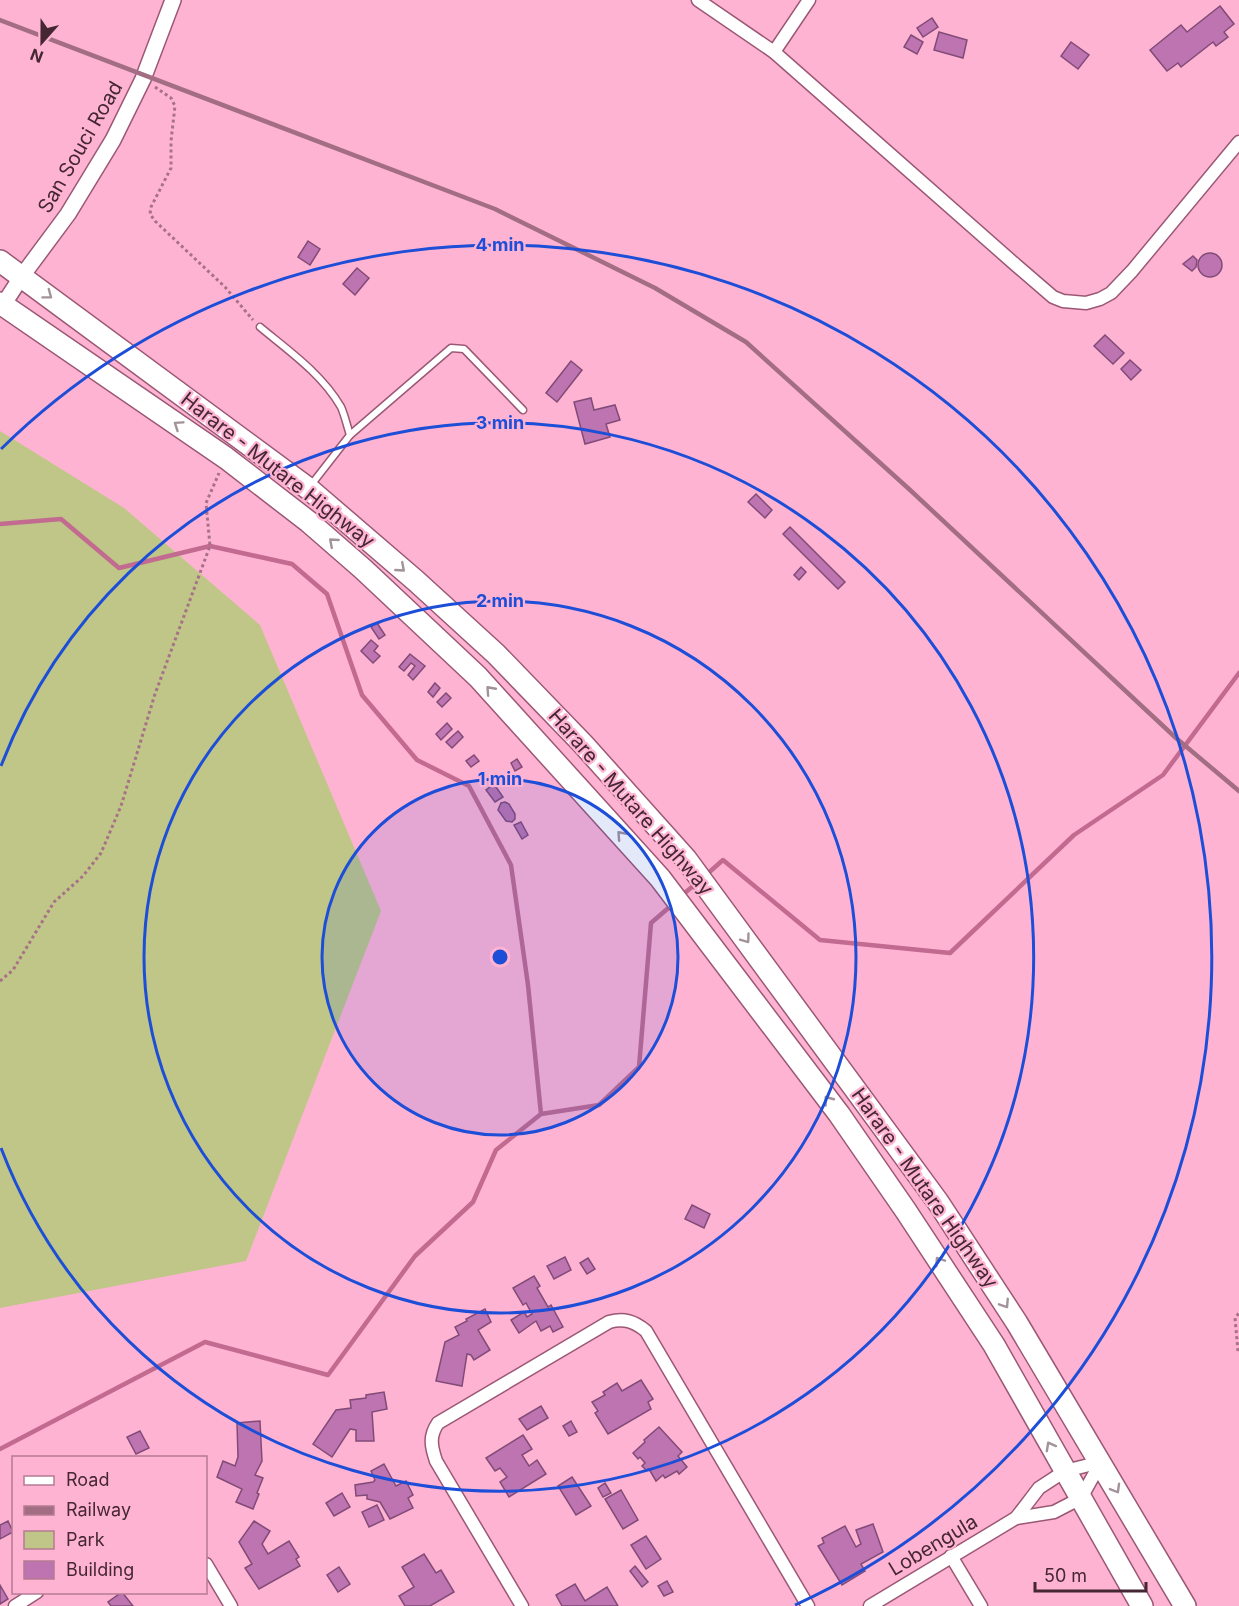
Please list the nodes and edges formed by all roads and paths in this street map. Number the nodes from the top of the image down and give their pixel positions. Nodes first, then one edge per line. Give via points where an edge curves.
1 (173, 0) edge
2 (698, 0) edge
3 (809, 0) edge
4 (774, 52) junction
5 (143, 79) junction
6 (1239, 142) edge
7 (0, 261) edge
8 (22, 276) junction
9 (1, 304) edge
10 (260, 327) joint
11 (523, 410) dead end
12 (350, 435) junction
13 (226, 458) junction
14 (309, 489) junction
15 (0, 981) edge
16 (1239, 1313) edge
17 (1238, 1351) edge
18 (1101, 1462) junction
19 (1065, 1472) junction
20 (1081, 1498) junction
21 (1016, 1518) junction
22 (951, 1556) junction
23 (207, 1566) edge
24 (35, 1594) edge
25 (15, 1606) edge
26 (231, 1606) edge
27 (522, 1606) edge
28 (808, 1606) edge
29 (870, 1606) edge
30 (981, 1606) edge
31 (1142, 1606) edge
32 (1185, 1606) edge

1 - 5 street, San Souci Road
2 - 4 street
3 - 4 street
4 - 6 street via 1017,266 1063,301 1086,303 1111,293
5 - 8 street, San Souci Road via 89,182
5 - 10 path via 171,98 175,106 171,168 150,214
7 - 8 highway, Harare - Mutare Highway
8 - 9 street, San Souci Road
8 -> 14 highway, Harare - Mutare Highway
13 -> 9 highway, Harare - Mutare Highway
10 - 12 lane via 318,377 340,407
11 - 12 lane via 464,349 451,348
12 - 14 lane
13 - 15 path via 206,503 210,546 155,694 121,806 101,853 54,902 13,970
19 -> 13 highway, Harare - Mutare Highway via 994,1345 906,1211 686,909 478,677 363,568
14 -> 18 highway, Harare - Mutare Highway via 496,654 584,744 686,859 938,1202
16 - 17 path via 1235,1318
18 - 19 street, Lobengula
18 - 20 street
18 -> 32 highway, Harare - Mutare Highway
19 - 20 highway, Harare - Mutare Highway
19 - 21 street, Lobengula via 1039,1488
20 - 21 street, Lobengula via 1054,1512
20 - 31 highway, Harare - Mutare Highway
21 - 22 street, Lobengula
22 - 29 street, Lobengula
22 - 30 street
23 - 26 street
24 - 25 street
27 - 28 street via 436,1461 430,1439 433,1430 468,1405 618,1319 629,1320 646,1331

